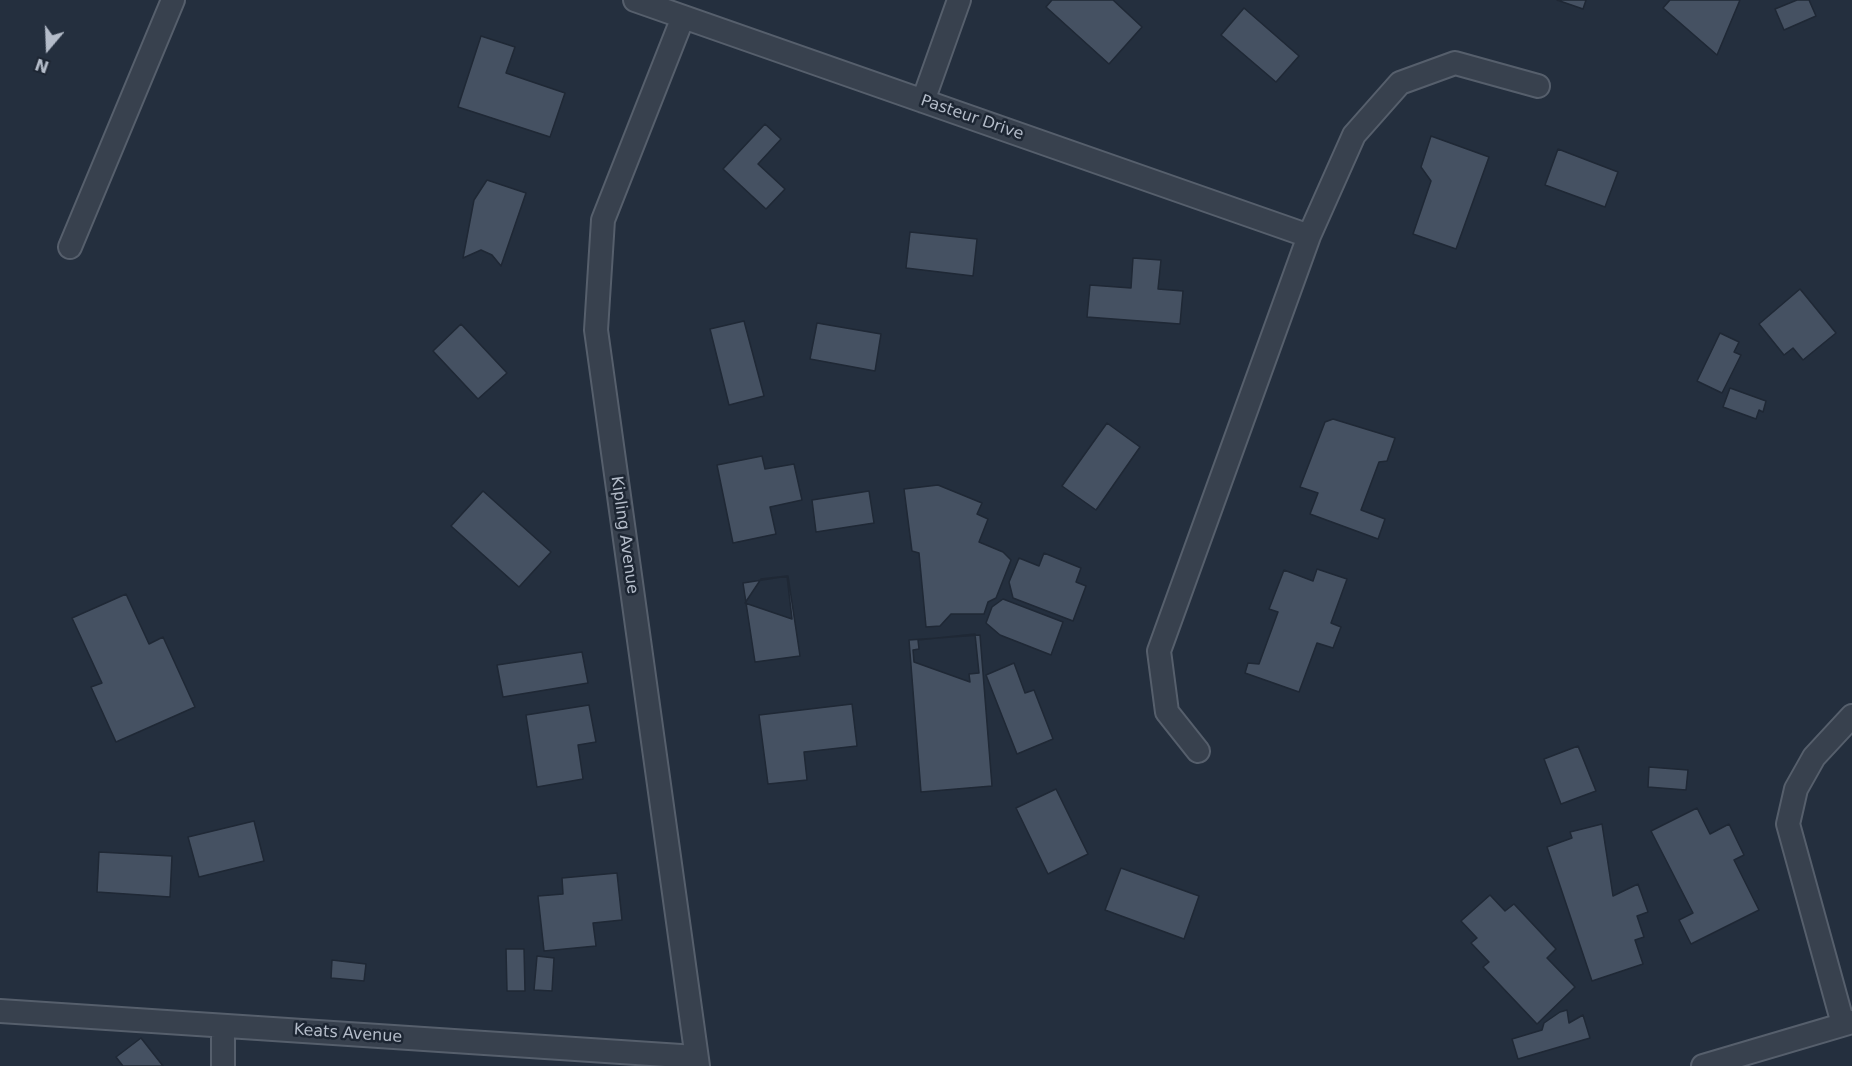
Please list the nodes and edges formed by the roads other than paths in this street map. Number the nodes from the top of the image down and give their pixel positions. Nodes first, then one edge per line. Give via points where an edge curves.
1 (173, 0) edge
2 (634, 0) edge
3 (959, 0) edge
4 (682, 17) junction
5 (1538, 86) dead end
6 (923, 100) junction
7 (1309, 236) junction
8 (70, 247) dead end
9 (1852, 716) edge
10 (1198, 751) dead end
11 (0, 1011) edge
12 (1848, 1023) edge
13 (223, 1026) junction
14 (697, 1062) edge
15 (223, 1066) edge
16 (1703, 1066) edge

1 - 8 street
2 - 4 street, Pasteur Drive
3 - 6 street
4 - 6 street, Pasteur Drive
4 - 14 street, Kipling Avenue via 603,219 596,330
5 - 7 street via 1455,63 1400,83 1354,135
6 - 7 street, Pasteur Drive
7 - 10 street via 1159,651 1167,712
9 - 12 street via 1814,757 1796,789 1788,824
11 - 13 street, Keats Avenue
12 - 16 street
13 - 14 street, Keats Avenue
13 - 15 street

